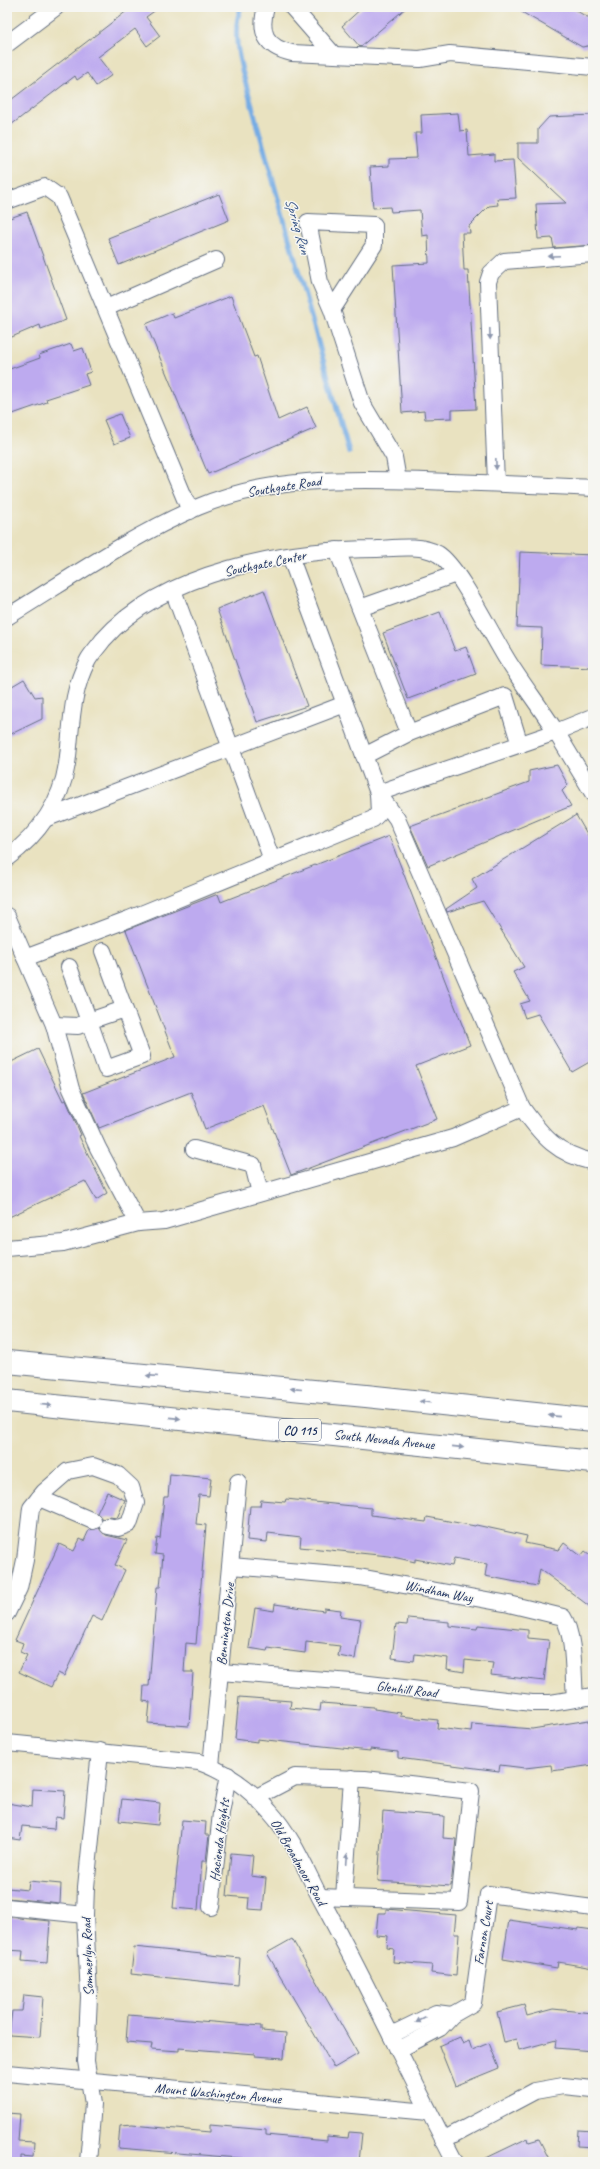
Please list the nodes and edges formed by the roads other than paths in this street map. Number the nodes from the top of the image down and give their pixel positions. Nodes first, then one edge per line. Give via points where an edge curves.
1 (56, 7) edge
2 (266, 7) edge
3 (292, 7) edge
4 (7, 44) edge
5 (333, 54) junction
6 (593, 67) edge
7 (7, 201) edge
8 (593, 254) edge
9 (216, 260) dead end
10 (106, 308) junction
11 (332, 310) junction
12 (398, 480) junction
13 (496, 483) junction
14 (593, 488) edge
15 (190, 511) junction
16 (337, 550) junction
17 (290, 556) junction
18 (456, 574) junction
19 (173, 590) junction
20 (360, 608) junction
21 (8, 614) edge
22 (345, 704) junction
23 (593, 717) edge
24 (556, 732) junction
25 (409, 733) junction
26 (520, 745) junction
27 (231, 748) junction
28 (364, 756) junction
29 (378, 793) junction
30 (593, 793) edge
31 (48, 818) junction
32 (7, 858) edge
33 (272, 860) junction
34 (7, 916) edge
35 (103, 951) dead end
36 (25, 958) junction
37 (69, 967) dead end
38 (124, 1009) junction
39 (89, 1021) junction
40 (54, 1026) junction
41 (522, 1108) junction
42 (194, 1149) dead end
43 (593, 1162) edge
44 (260, 1193) junction
45 (138, 1223) junction
46 (7, 1248) edge
47 (7, 1362) edge
48 (7, 1401) edge
49 (593, 1420) edge
50 (593, 1462) edge
51 (238, 1482) dead end
52 (39, 1498) junction
53 (231, 1566) junction
54 (7, 1612) edge
55 (220, 1672) junction
56 (593, 1696) edge
57 (575, 1699) junction
58 (7, 1743) edge
59 (100, 1751) junction
60 (211, 1766) junction
61 (228, 1775) junction
62 (352, 1778) junction
63 (255, 1798) junction
64 (320, 1897) junction
65 (344, 1898) junction
66 (211, 1906) dead end
67 (7, 1907) edge
68 (593, 1908) edge
69 (85, 1915) junction
70 (452, 2015) junction
71 (391, 2035) junction
72 (398, 2050) junction
73 (7, 2073) edge
74 (89, 2081) junction
75 (593, 2089) edge
76 (428, 2112) junction
77 (443, 2140) junction
78 (88, 2162) edge
79 (455, 2162) edge

1 - 4 street
2 - 5 street via 262,21 267,39 277,50
3 - 5 street
5 - 6 street via 420,59 450,54
7 - 10 street via 45,187 59,197
8 -> 13 street via 514,259 504,261 491,273 488,282
9 - 10 street
10 - 15 street
11 - 11 street via 374,245 374,225 308,222 320,282
11 - 12 street via 362,403 394,457
12 - 13 street, Southgate Road
12 - 15 street, Southgate Road via 291,483 254,489
13 - 14 street, Southgate Road
15 - 21 street, Southgate Road via 132,541
16 - 17 street, Southgate Center
16 - 18 street, Southgate Center via 425,549 438,554
16 - 20 street
17 - 19 street, Southgate Center via 212,575
17 - 22 street
18 - 20 street
18 - 24 street, Southgate Center via 508,661
19 - 27 street
19 - 31 street, Southgate Center via 119,624 89,657 75,693 67,766
20 - 25 street
22 - 27 street
22 - 28 street
23 - 24 street
24 - 26 street
24 - 30 street, Southgate Center
25 - 26 street via 505,696
25 - 28 street
26 - 29 street
27 - 31 street
27 - 33 street
28 - 29 street
29 - 33 street via 379,813 373,819
29 - 41 street via 397,819
31 - 32 street, Southgate Center via 22,847
33 - 36 street via 129,919
34 - 36 street
35 - 38 street
36 - 40 street
37 - 39 street
38 - 39 street
38 - 39 street via 142,1056 106,1069
39 - 40 street via 78,1026
40 - 45 street via 71,1089 98,1148
41 - 43 street via 556,1148 576,1158
41 - 44 street via 453,1138
42 - 44 street via 253,1165
44 - 45 street via 164,1221
45 - 46 street via 63,1243
49 -> 47 highway
48 -> 50 highway, South Nevada Avenue / CO 115
51 - 53 street, Bennington Drive
52 - 52 street via 68,1471 93,1466 118,1475 131,1487 136,1503 130,1524 118,1528
52 - 54 street via 31,1508 26,1560 19,1588
53 - 55 street, Bennington Drive
53 - 57 street, Windham Way via 359,1577 562,1616 568,1624 570,1636
55 - 57 street, Glenhill Road via 352,1682 512,1702 551,1703
55 - 60 street, Bennington Drive
56 - 57 street, Glenhill Road
58 - 59 street, Old Broadmoor Road
59 - 60 street, Old Broadmoor Road via 184,1759
59 - 69 street, Sommerlyn Road
60 - 61 street, Old Broadmoor Road
61 - 63 street, Old Broadmoor Road
61 - 66 street, Hacienda Heights via 221,1813
62 - 63 street via 295,1777
65 -> 62 street
62 - 65 street via 472,1791 459,1902
63 - 64 street, Old Broadmoor Road via 270,1812 283,1830
64 - 65 street
64 - 71 street, Old Broadmoor Road
67 - 69 street
68 - 70 street, Farnon Court via 488,1894 473,2003
69 - 74 street, Sommerlyn Road via 89,1997 86,2061
70 -> 71 street via 436,2013
70 - 72 street, Farnon Court via 440,2028
71 - 72 street, Old Broadmoor Road
72 - 76 street, Old Broadmoor Road
73 - 74 street, Mount Washington Avenue
74 - 76 street, Mount Washington Avenue
74 - 78 street, Sommerlyn Road via 93,2104
75 - 77 street via 563,2086 535,2091
76 - 77 street, Old Broadmoor Road
77 - 79 street, Old Broadmoor Road

